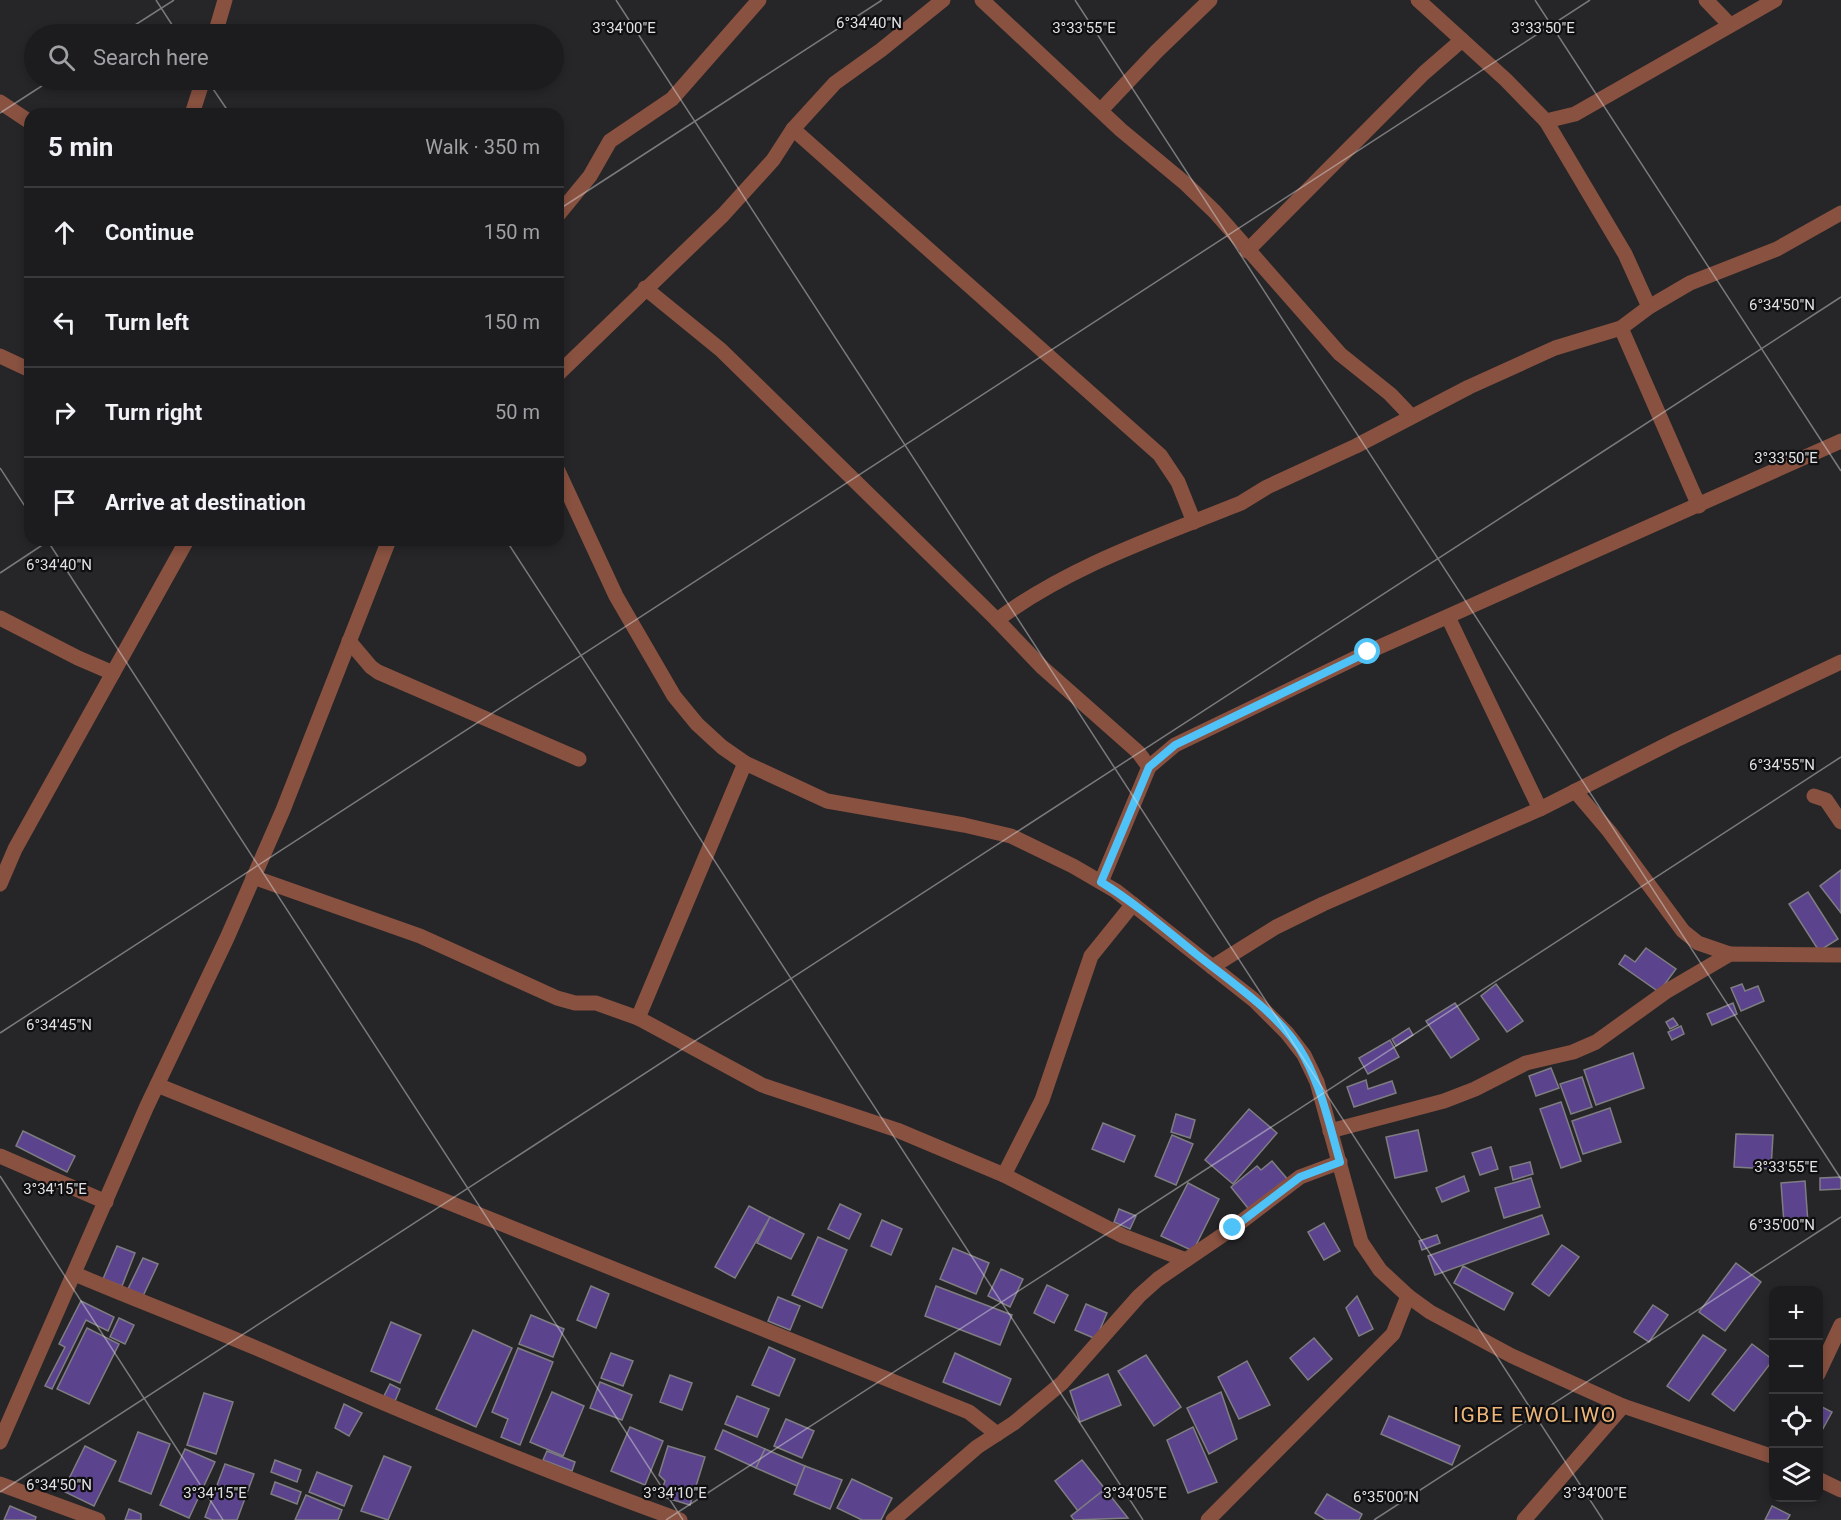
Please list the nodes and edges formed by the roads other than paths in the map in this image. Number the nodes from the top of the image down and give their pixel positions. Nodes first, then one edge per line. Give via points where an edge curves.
1 (225, 0) edge
2 (759, 0) edge
3 (943, 0) edge
4 (982, 0) edge
5 (1210, 0) edge
6 (1418, 0) edge
7 (1706, 0) edge
8 (1775, 0) edge
9 (218, 24) edge
10 (1730, 25) junction
11 (1462, 40) junction
12 (200, 90) edge
13 (0, 102) edge
14 (194, 108) edge
15 (1101, 110) junction
16 (24, 119) edge
17 (1546, 121) junction
18 (794, 129) junction
19 (564, 208) edge
20 (1841, 213) edge
21 (1247, 251) junction
22 (645, 288) junction
23 (1649, 307) junction
24 (1621, 328) junction
25 (0, 356) edge
26 (24, 367) edge
27 (564, 368) edge
28 (1411, 416) junction
29 (1841, 441) edge
30 (564, 484) edge
31 (1699, 506) junction
32 (1194, 522) junction
33 (184, 546) edge
34 (387, 546) edge
35 (1448, 617) junction
36 (0, 618) edge
37 (997, 620) junction
38 (349, 641) junction
39 (1841, 662) edge
40 (112, 673) junction
41 (579, 759) dead end
42 (745, 763) junction
43 (1149, 767) junction
44 (1575, 791) junction
45 (1814, 796) dead end
46 (1540, 809) junction
47 (1841, 822) edge
48 (253, 877) junction
49 (1101, 882) junction
50 (0, 884) edge
51 (1133, 904) junction
52 (1730, 954) junction
53 (1841, 955) edge
54 (1212, 967) junction
55 (638, 1018) junction
56 (157, 1085) junction
57 (1330, 1131) junction
58 (0, 1156) edge
59 (1340, 1162) junction
60 (1004, 1175) junction
61 (106, 1202) junction
62 (1186, 1260) junction
63 (75, 1274) junction
64 (1408, 1296) junction
65 (1841, 1325) edge
66 (1823, 1363) edge
67 (1623, 1406) junction
68 (997, 1434) junction
69 (0, 1442) edge
70 (1769, 1456) edge
71 (1823, 1481) edge
72 (0, 1484) edge
73 (1841, 1490) edge
74 (98, 1520) edge
75 (680, 1520) edge
76 (893, 1520) edge
77 (1208, 1520) edge
78 (1524, 1520) edge

1 - 9 street
2 - 19 street via 672,99 610,141 590,176
3 - 18 street via 835,83
4 - 15 street
5 - 15 street
6 - 11 street
7 - 10 street
8 - 10 street
10 - 17 street via 1575,114
11 - 17 street
11 - 21 street via 1424,73
12 - 14 street
13 - 16 street
15 - 21 street via 1215,212
17 - 23 street via 1625,254
18 - 22 street via 773,160 723,214
18 - 32 street via 1160,455 1178,482
20 - 23 street via 1777,249 1690,283
21 - 28 street via 1340,354
22 - 27 street
22 - 37 street via 721,350
23 - 24 street
24 - 28 street via 1554,348
24 - 31 street
25 - 26 street
28 - 32 street via 1242,503
29 - 31 street
30 - 42 street via 616,596 674,696 697,724
31 - 35 street
32 - 37 street via 1076,573
33 - 40 street
34 - 38 street
35 - 43 street via 1175,745
35 - 46 street
36 - 40 street
37 - 43 street via 1043,668 1138,752
38 - 41 street via 378,672
38 - 48 street
39 - 44 street
40 - 50 street via 15,849
42 - 49 street via 827,801 1011,836
42 - 55 street
43 - 49 street
44 - 46 street
44 - 52 street via 1683,931 1698,943
45 - 47 street via 1826,800
46 - 54 street via 1323,904 1276,927
48 - 55 street via 420,936 557,998 596,1003
48 - 56 street
49 - 51 street
51 - 54 street
51 - 60 street via 1091,956 1042,1100
52 - 53 street
52 - 57 street via 1667,991 1596,1042 1526,1063 1444,1101
54 - 57 street via 1254,1000 1304,1056 1317,1082
55 - 60 street via 762,1085 897,1130
56 - 61 street
56 - 68 street via 969,1412
57 - 59 street
58 - 61 street
59 - 62 street via 1300,1177
59 - 64 street via 1361,1242 1380,1270
60 - 62 street via 1123,1236
61 - 63 street
62 - 68 street via 1139,1296 1062,1383
63 - 69 street
63 - 75 street via 384,1406
64 - 67 street via 1512,1356
64 - 77 street via 1393,1334
65 - 66 street
67 - 70 street
67 - 78 street
68 - 76 street
71 - 73 street
72 - 74 street

